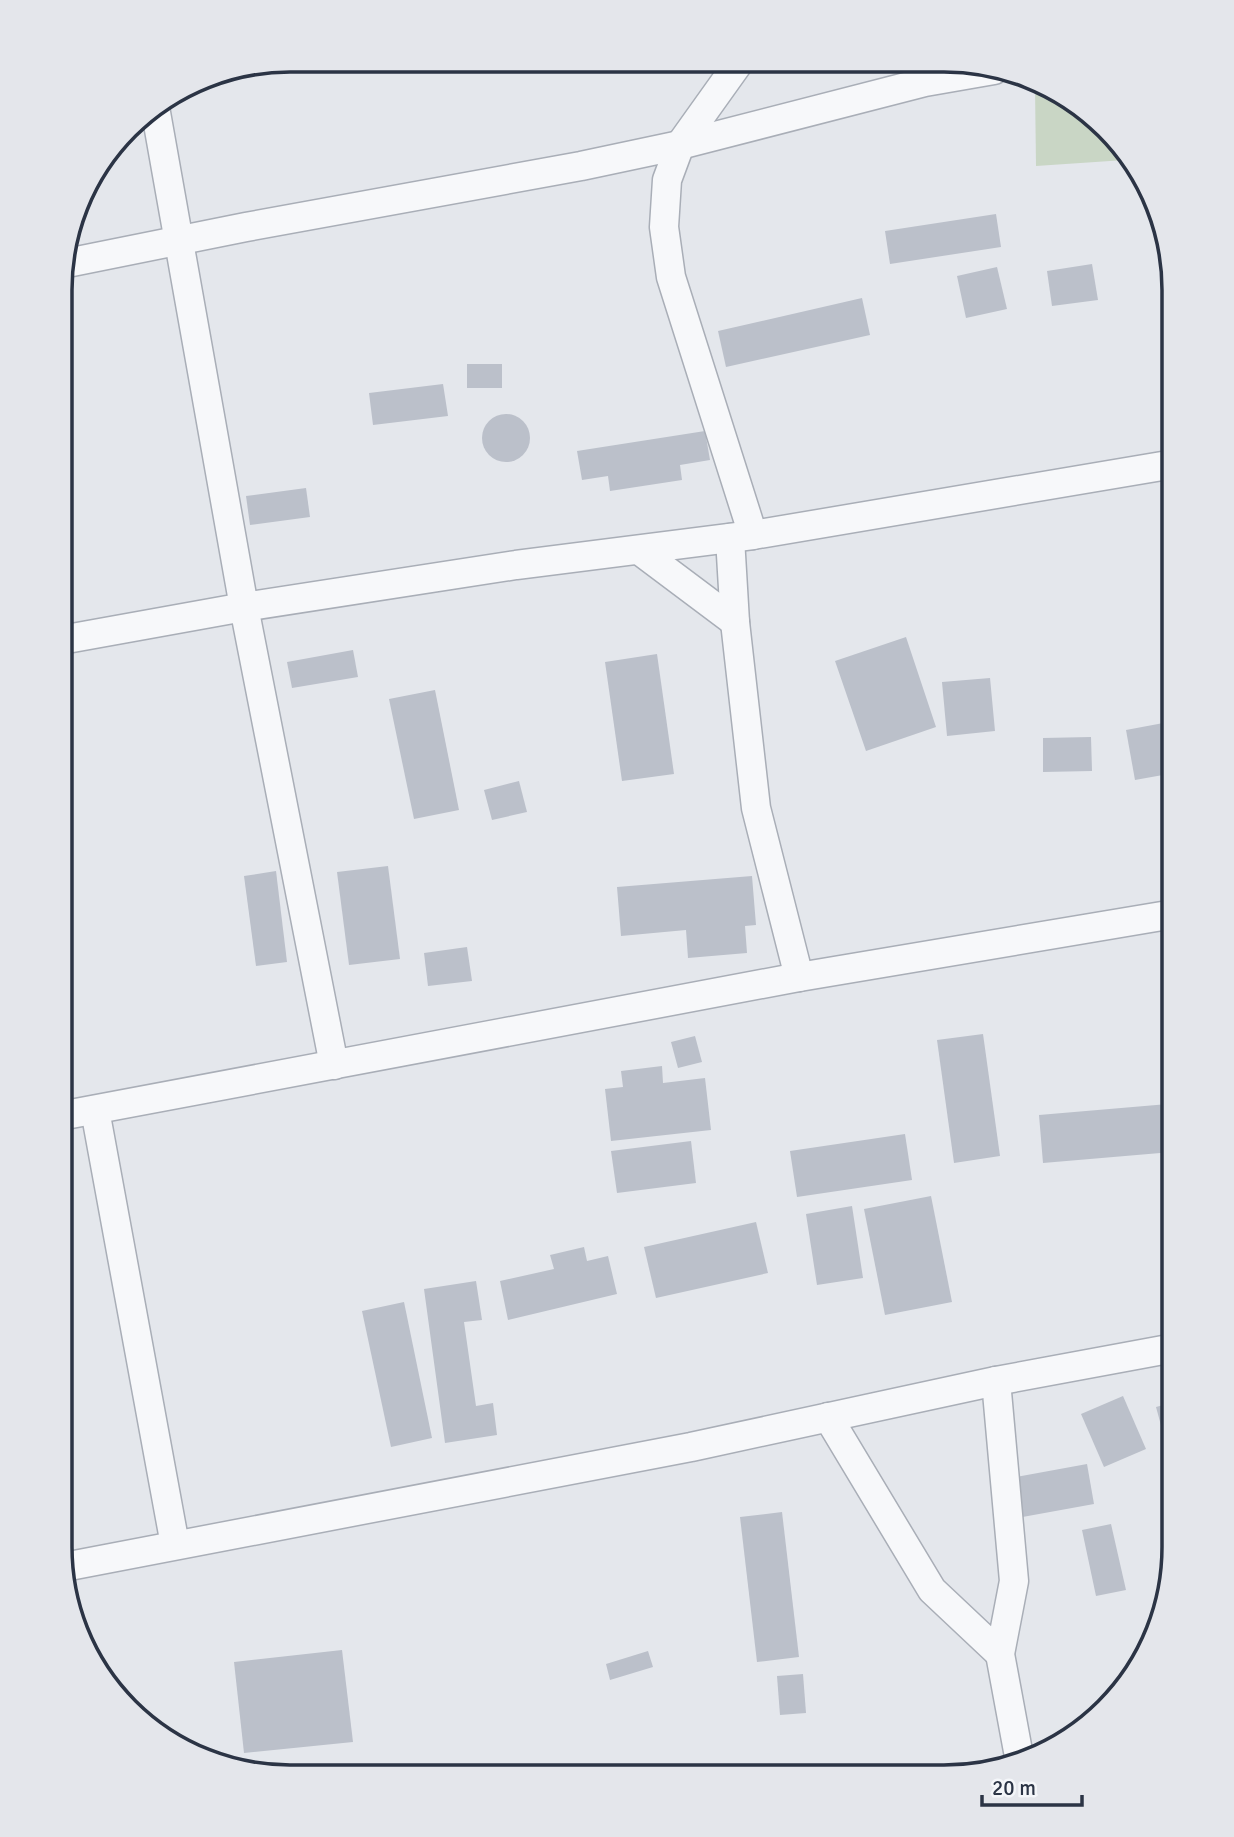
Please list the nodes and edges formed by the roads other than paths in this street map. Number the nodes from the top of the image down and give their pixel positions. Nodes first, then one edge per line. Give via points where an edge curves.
1 (732, 72) edge
2 (972, 74) edge
3 (157, 117) edge
4 (680, 145) junction
5 (179, 240) junction
6 (74, 262) edge
7 (1162, 466) edge
8 (741, 537) junction
9 (639, 550) junction
10 (244, 607) junction
11 (735, 622) junction
12 (72, 638) edge
13 (1162, 916) edge
14 (799, 977) junction
15 (334, 1065) junction
16 (95, 1110) junction
17 (72, 1114) edge
18 (1162, 1350) edge
19 (996, 1381) junction
20 (828, 1416) junction
21 (175, 1545) junction
22 (73, 1565) edge
23 (1000, 1654) junction
24 (1018, 1752) edge

1 - 4 street
2 - 4 street
3 - 5 street
4 - 5 street
4 - 8 street via 667,180 664,227 671,277
5 - 6 street
5 - 10 street
7 - 8 street
8 - 9 street
8 - 11 street
9 - 10 street
9 - 11 street
10 - 12 street
10 - 15 street
11 - 14 street via 756,808
13 - 14 street
14 - 15 street
15 - 16 street
16 - 17 street
16 - 21 street
18 - 19 street
19 - 20 street
19 - 23 street via 1014,1581
20 - 21 street via 691,1447
20 - 23 street via 932,1590
21 - 22 street
23 - 24 street

